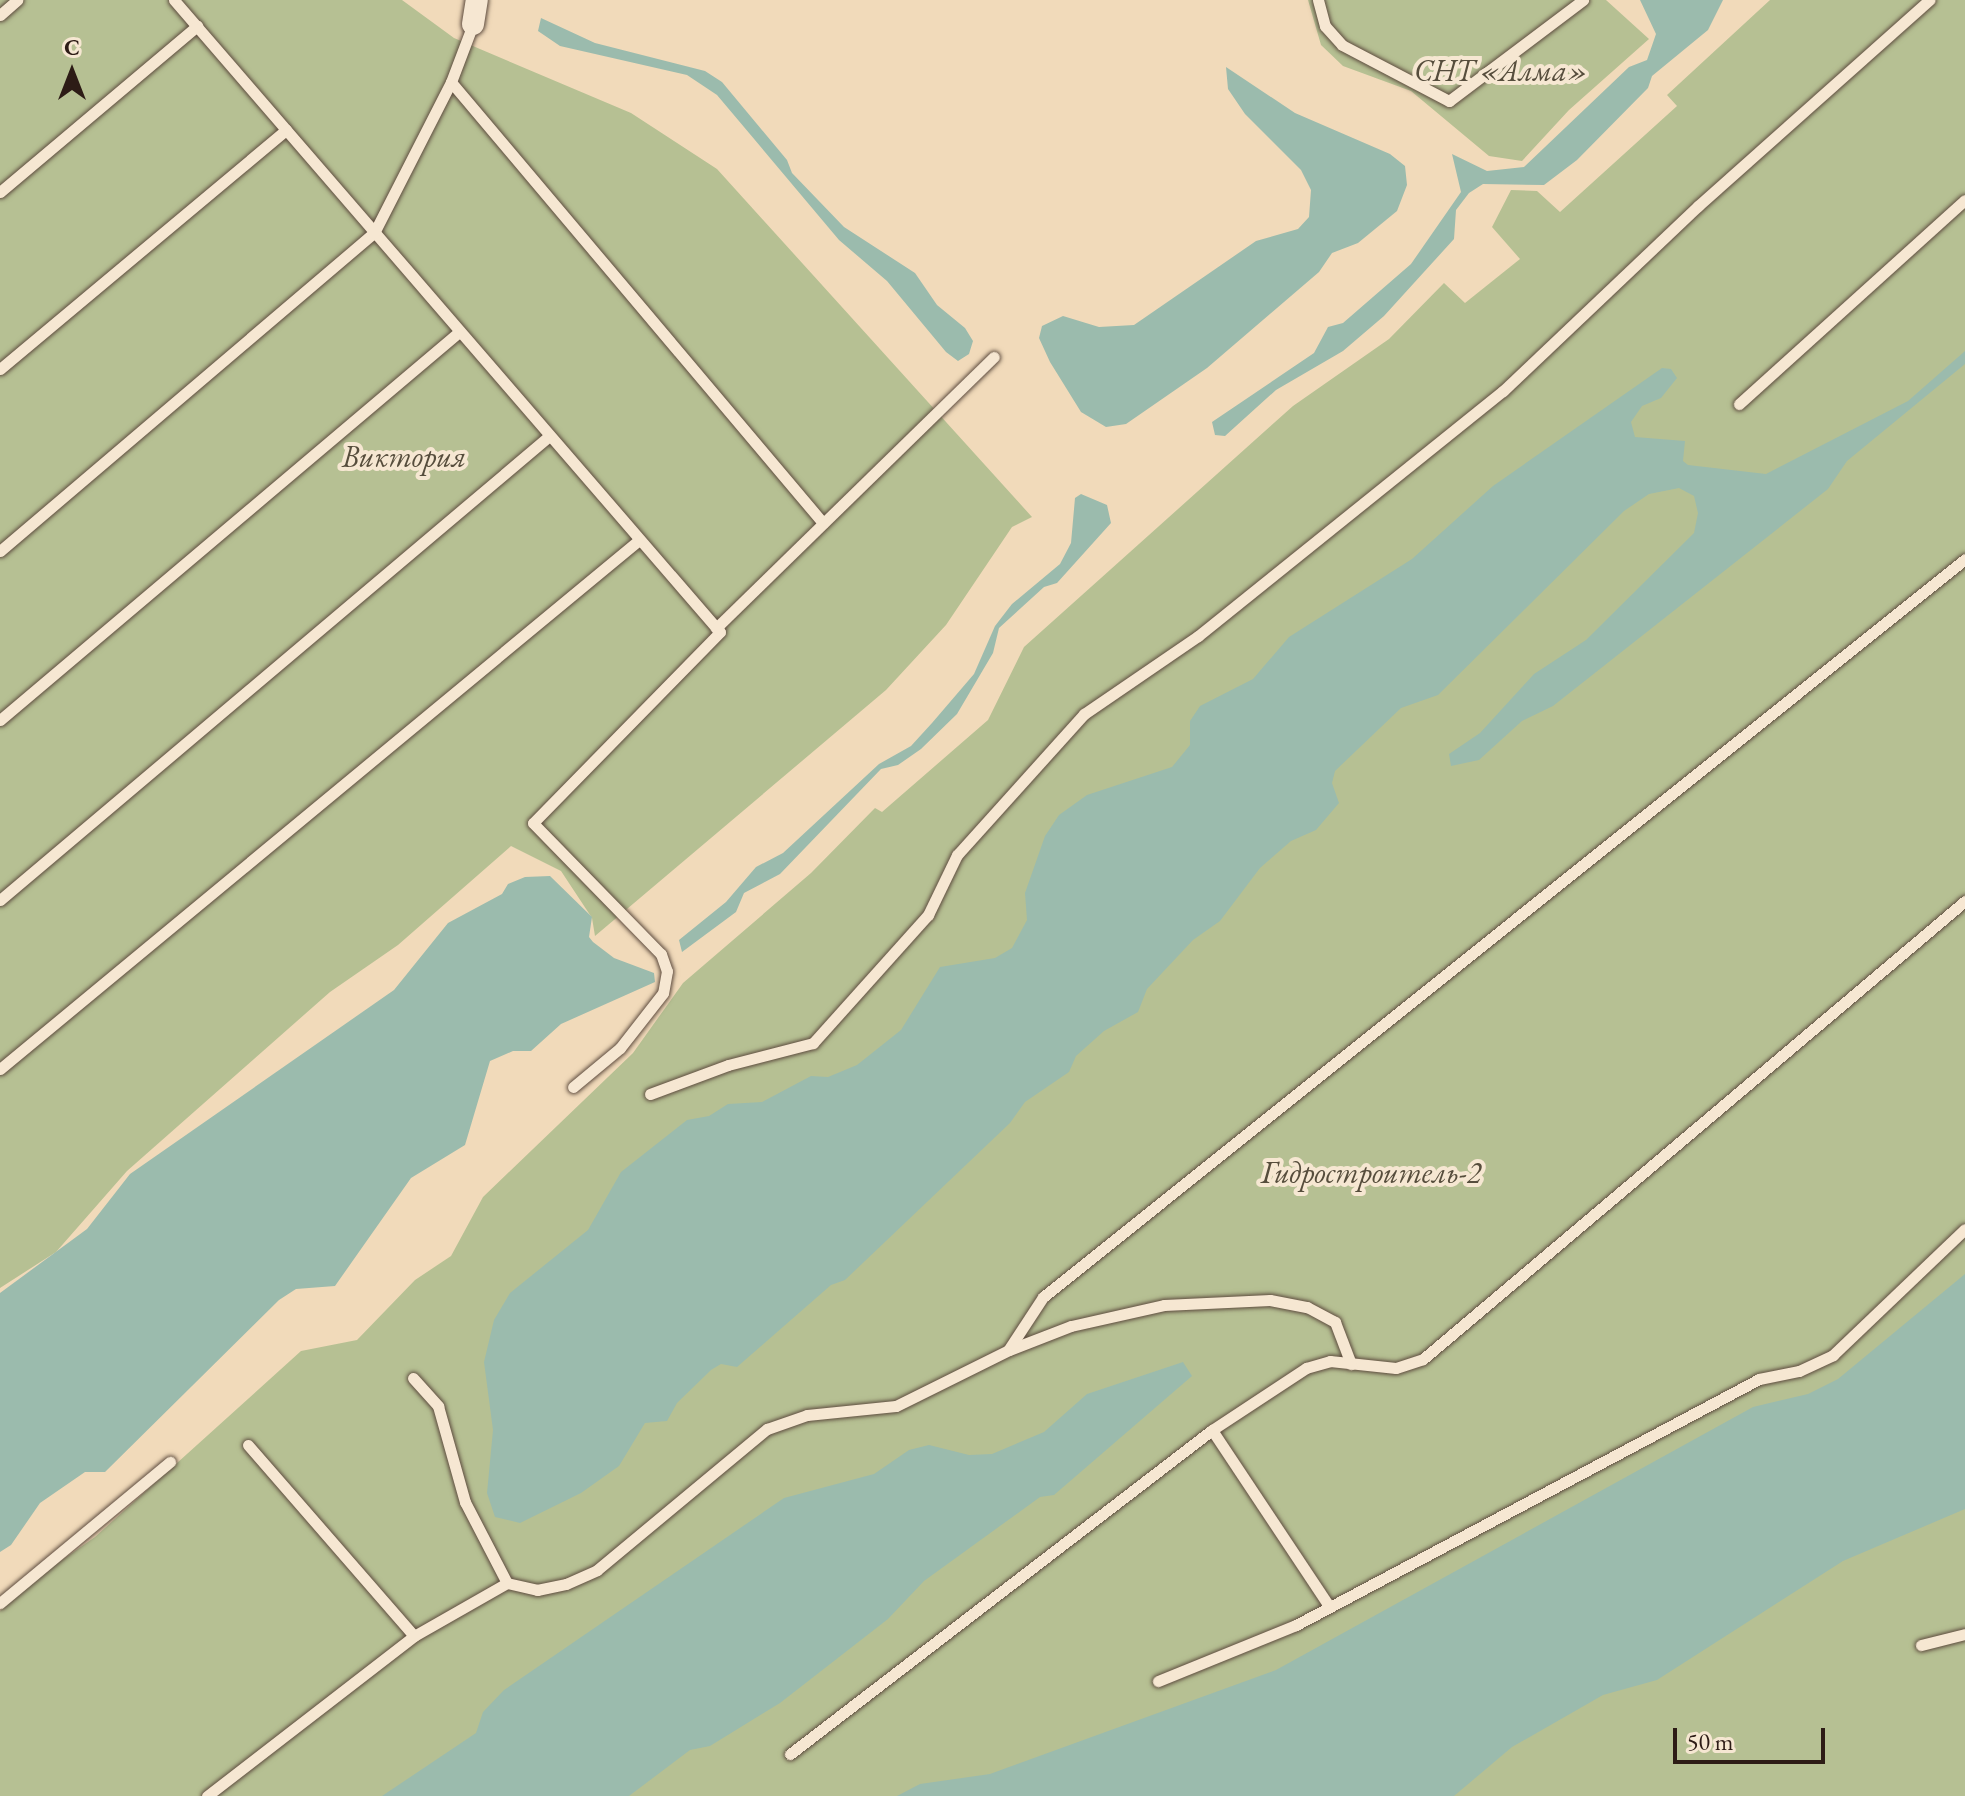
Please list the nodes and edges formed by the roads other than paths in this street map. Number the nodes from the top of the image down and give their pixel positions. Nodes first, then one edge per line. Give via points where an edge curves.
1 (17, 0) edge
2 (174, 0) edge
3 (477, 0) edge
4 (1318, 0) edge
5 (1583, 0) edge
6 (1929, 0) edge
7 (0, 15) edge
8 (473, 24) joint
9 (197, 26) junction
10 (451, 82) junction
11 (286, 130) junction
12 (0, 192) edge
13 (1965, 200) edge
14 (374, 233) junction
15 (459, 332) junction
16 (994, 357) dead end
17 (0, 369) edge
18 (1739, 404) dead end
19 (548, 437) junction
20 (823, 523) junction
21 (639, 540) junction
22 (0, 551) edge
23 (1965, 559) edge
24 (716, 628) junction
25 (0, 720) edge
26 (0, 900) edge
27 (1965, 901) edge
28 (0, 1069) edge
29 (573, 1087) dead end
30 (650, 1094) dead end
31 (1965, 1229) edge
32 (1009, 1350) junction
33 (1351, 1364) junction
34 (413, 1378) dead end
35 (1212, 1430) junction
36 (248, 1445) dead end
37 (170, 1462) dead end
38 (507, 1583) junction
39 (0, 1603) edge
40 (1329, 1606) junction
41 (1965, 1634) edge
42 (414, 1636) junction
43 (1921, 1645) dead end
44 (1158, 1681) dead end
45 (790, 1754) dead end
46 (207, 1796) edge

1 - 7 lane
2 - 9 lane
3 - 8 street
4 - 5 lane via 1325,26 1342,45 1449,101
6 - 30 lane via 1698,206 1503,391 1198,636 1084,714 957,855 928,915 813,1043 728,1065
8 - 10 lane
9 - 11 lane
9 - 12 lane
10 - 14 lane
10 - 20 lane
11 - 14 lane
11 - 17 lane
13 - 18 lane
14 - 15 lane
14 - 22 lane
15 - 19 lane
15 - 25 lane
16 - 20 lane
19 - 21 lane
19 - 26 lane
20 - 24 lane
21 - 24 lane
21 - 28 lane
23 - 32 lane via 1043,1297
24 - 29 lane via 720,632 533,823 661,954 667,971 663,993 620,1048
27 - 33 lane via 1423,1359 1396,1368
31 - 40 lane via 1833,1355 1799,1371 1759,1379
32 - 33 lane via 1071,1326 1164,1305 1270,1300 1307,1307 1335,1322
32 - 38 lane via 896,1406 807,1415 767,1429 597,1570 537,1590
33 - 35 lane via 1330,1361 1306,1368
34 - 38 lane via 438,1406 465,1502
35 - 40 lane
35 - 45 lane
36 - 42 lane
37 - 39 lane
38 - 42 lane
40 - 44 lane via 1296,1625
41 - 43 lane
42 - 46 lane

